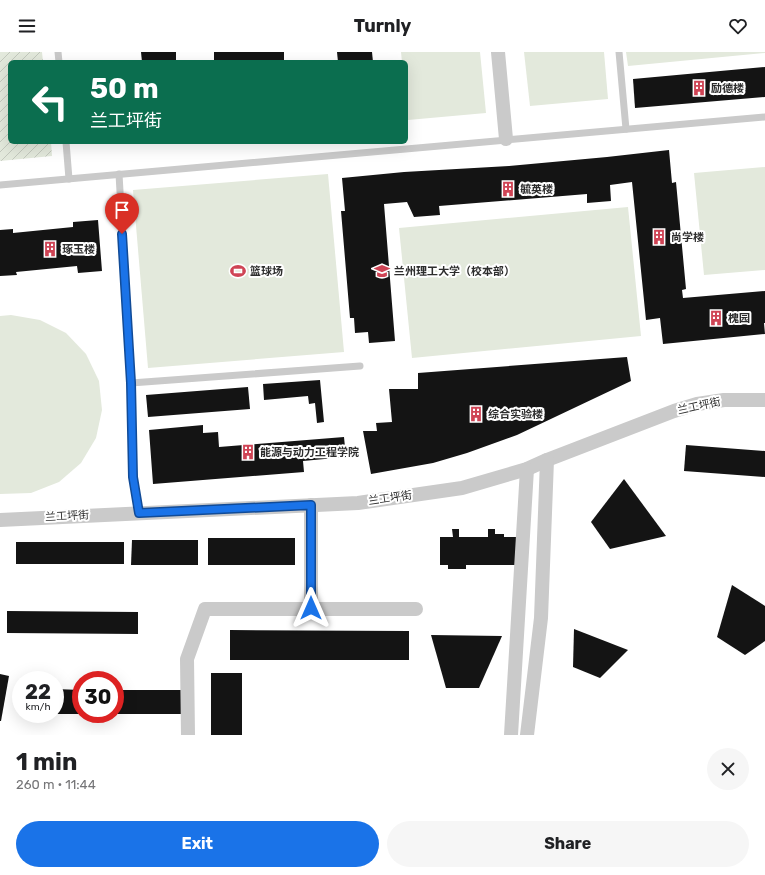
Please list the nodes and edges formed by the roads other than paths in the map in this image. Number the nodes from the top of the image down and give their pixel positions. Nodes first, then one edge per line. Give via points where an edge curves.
1 (498, 52) edge
2 (619, 52) edge
3 (765, 117) edge
4 (626, 129) junction
5 (506, 139) junction
6 (66, 144) edge
7 (119, 174) junction
8 (69, 179) junction
9 (0, 185) edge
10 (360, 366) dead end
11 (131, 383) junction
12 (765, 400) edge
13 (547, 460) junction
14 (527, 469) junction
15 (311, 505) junction
16 (139, 513) junction
17 (0, 520) edge
18 (311, 608) junction
19 (416, 609) dead end
20 (188, 735) edge
21 (511, 735) edge
22 (527, 735) edge

1 - 5 street
2 - 4 lane
3 - 4 lane
4 - 5 lane
5 - 7 lane
6 - 8 lane
7 - 8 lane
7 - 11 lane
8 - 9 lane
10 - 11 lane
11 - 16 lane via 133,477
12 - 13 street, 兰工坪街 via 724,400 698,404
13 - 14 street, 兰工坪街
13 - 22 street via 541,618
14 - 15 street, 兰工坪街 via 462,488 358,503
14 - 21 street
15 - 16 street, 兰工坪街
15 - 18 street
16 - 17 street, 兰工坪街
18 - 19 street
18 - 20 street via 206,609 187,659

